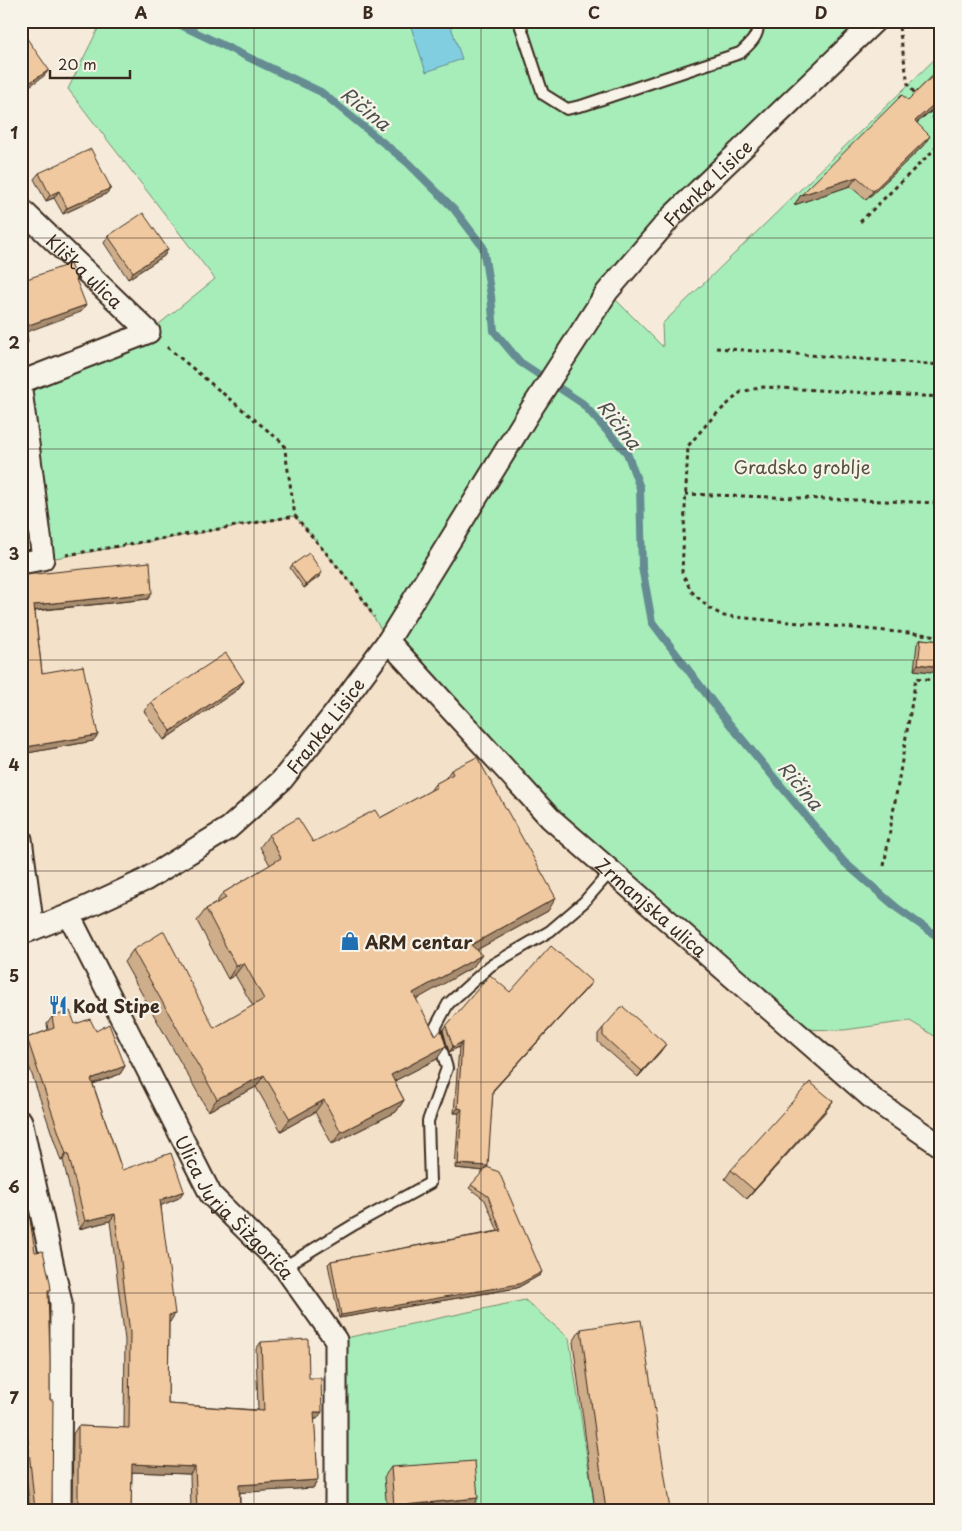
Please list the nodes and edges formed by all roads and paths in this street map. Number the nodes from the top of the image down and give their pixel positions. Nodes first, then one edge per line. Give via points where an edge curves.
1 (519, 21) edge
2 (757, 21) edge
3 (875, 21) edge
4 (899, 29) dead end
5 (919, 99) edge
6 (924, 106) edge
7 (941, 128) edge
8 (941, 144) edge
9 (21, 208) edge
10 (860, 222) dead end
11 (149, 332) junction
12 (716, 348) dead end
13 (941, 366) edge
14 (21, 382) edge
15 (21, 390) edge
16 (941, 397) edge
17 (685, 494) junction
18 (941, 503) edge
19 (295, 516) junction
20 (43, 559) junction
21 (21, 563) edge
22 (941, 636) edge
23 (388, 641) junction
24 (941, 681) edge
25 (21, 839) edge
26 (884, 866) dead end
27 (611, 871) junction
28 (69, 914) junction
29 (27, 932) edge
30 (21, 1122) edge
31 (941, 1146) edge
32 (284, 1267) junction
33 (60, 1510) edge
34 (336, 1510) edge

1 - 2 lane via 543,94 567,109 740,54 753,42 759,26
3 - 23 street, Franka Lisice via 672,216 607,292
4 - 5 path via 908,84
6 - 7 path
8 - 10 path
9 - 11 street, Kliška ulica
11 - 14 street
11 - 19 path via 284,444
12 - 13 path
15 - 20 street
16 - 17 path via 763,387 741,392 688,446
17 - 18 path
17 - 22 path via 682,572 691,590 709,608 724,616
19 - 20 path
19 - 23 path via 357,590
20 - 21 street
23 - 27 street, Zrmanjska ulica via 550,818
23 - 28 street, Franka Lisice via 282,780 229,828 145,880
24 - 26 path via 916,678
25 - 29 street
27 - 31 street, Zrmanjska ulica via 874,1100
27 - 32 lane via 584,902 550,931 490,966 448,1004 435,1028 448,1068 428,1121 430,1183
28 - 29 street, Franka Lisice
28 - 32 street, Ulica Jurja Šižgorića via 211,1195
30 - 33 street via 61,1303
32 - 34 street, Ulica Jurja Šižgorića via 336,1340

